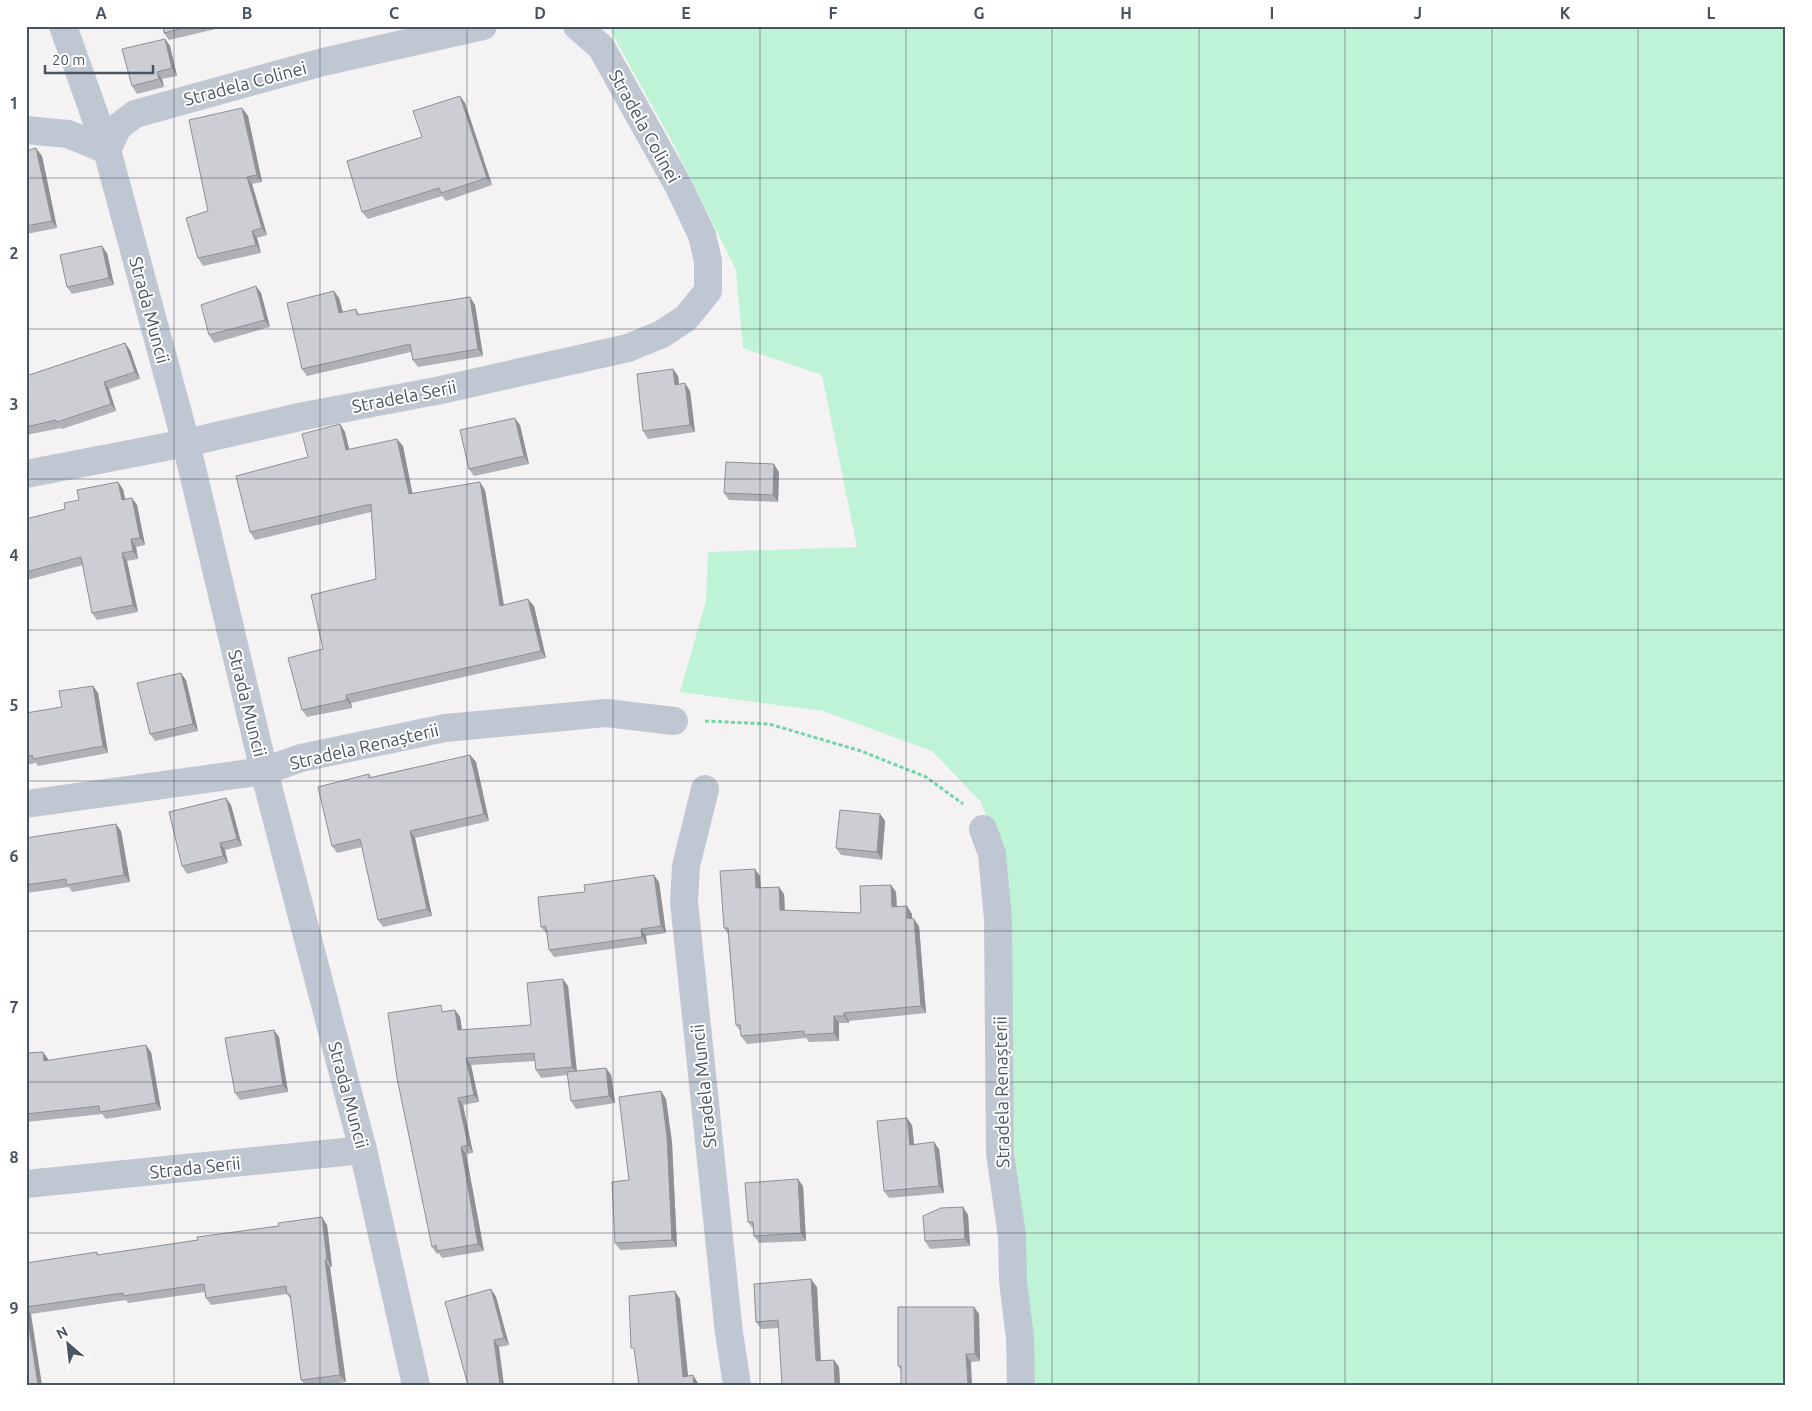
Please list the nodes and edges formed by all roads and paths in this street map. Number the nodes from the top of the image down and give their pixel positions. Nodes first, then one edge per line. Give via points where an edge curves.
1 (63, 26) edge
2 (483, 26) edge
3 (577, 26) edge
4 (26, 130) edge
5 (107, 150) junction
6 (702, 235) joint
7 (186, 443) junction
8 (26, 474) edge
9 (674, 720) joint
10 (264, 771) junction
11 (705, 789) dead end
12 (26, 804) edge
13 (983, 829) joint
14 (364, 1150) junction
15 (26, 1184) edge
16 (416, 1385) edge
17 (737, 1385) edge
18 (1020, 1385) edge

1 - 5 street, Strada Muncii
2 - 5 street, Stradela Colinei via 323,62 135,114 118,127
3 - 6 street, Stradela Colinei via 601,47 678,184
4 - 5 street via 68,134
5 - 7 street, Strada Muncii
6 - 7 street, Stradela Serii via 708,261 708,291 686,318 662,334 628,348
7 - 8 street, Stradela Serii
7 - 10 street, Strada Muncii
9 - 10 street, Stradela Renașterii via 606,713 446,728 301,758
9 - 13 path via 769,724 862,751 926,777 962,803
10 - 12 street, Stradela Renașterii
10 - 14 street, Strada Muncii
11 - 17 street, Stradela Muncii via 686,866 684,902
13 - 18 street, Stradela Renașterii via 992,854 998,919 1000,1154 1012,1236 1013,1281 1020,1338
14 - 15 street, Strada Serii
14 - 16 street, Strada Muncii

